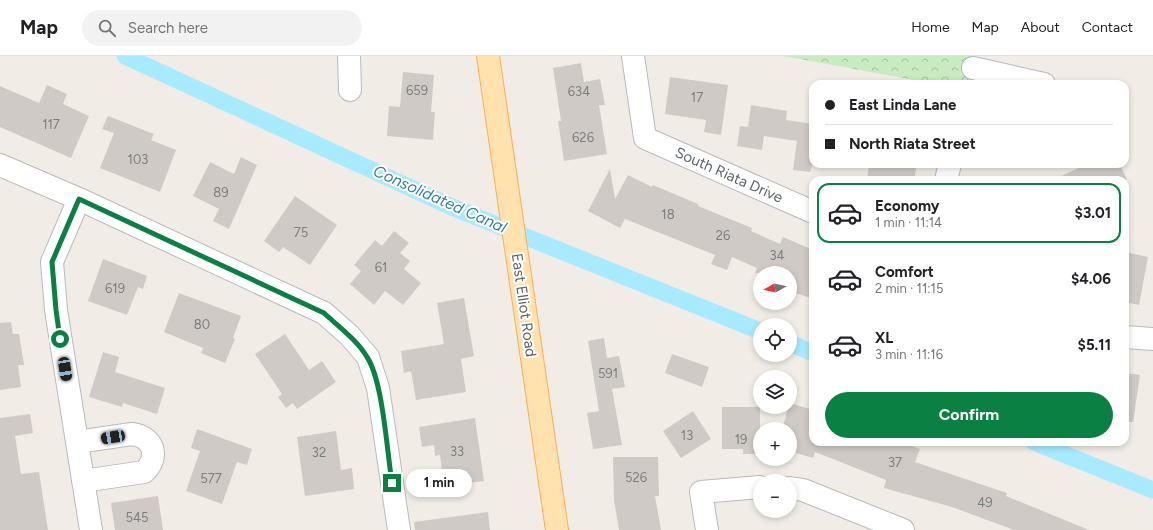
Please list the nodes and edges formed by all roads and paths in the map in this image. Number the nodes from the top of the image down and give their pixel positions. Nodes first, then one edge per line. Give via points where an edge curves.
1 (349, 56) edge
2 (488, 56) edge
3 (633, 56) edge
4 (972, 69) edge
5 (1025, 80) edge
6 (350, 90) dead end
7 (0, 165) edge
8 (79, 199) junction
9 (809, 210) edge
10 (1129, 337) edge
11 (1153, 339) edge
12 (77, 442) junction
13 (83, 481) junction
14 (753, 488) edge
15 (797, 489) edge
16 (91, 530) edge
17 (399, 530) edge
18 (557, 530) edge
19 (707, 530) edge
20 (903, 530) edge

1 - 6 street
2 - 18 main road, East Elliot Road
3 - 9 street, South Riata Drive via 645,138
4 - 5 street
7 - 8 street
8 - 12 street via 52,262 56,310
8 - 17 street via 324,313 349,335 368,357 378,388
10 - 11 street
12 - 13 street
12 - 13 street via 132,434 141,435 150,442 153,449 150,467 144,472
13 - 16 street
14 - 19 street via 702,492
15 - 20 street

